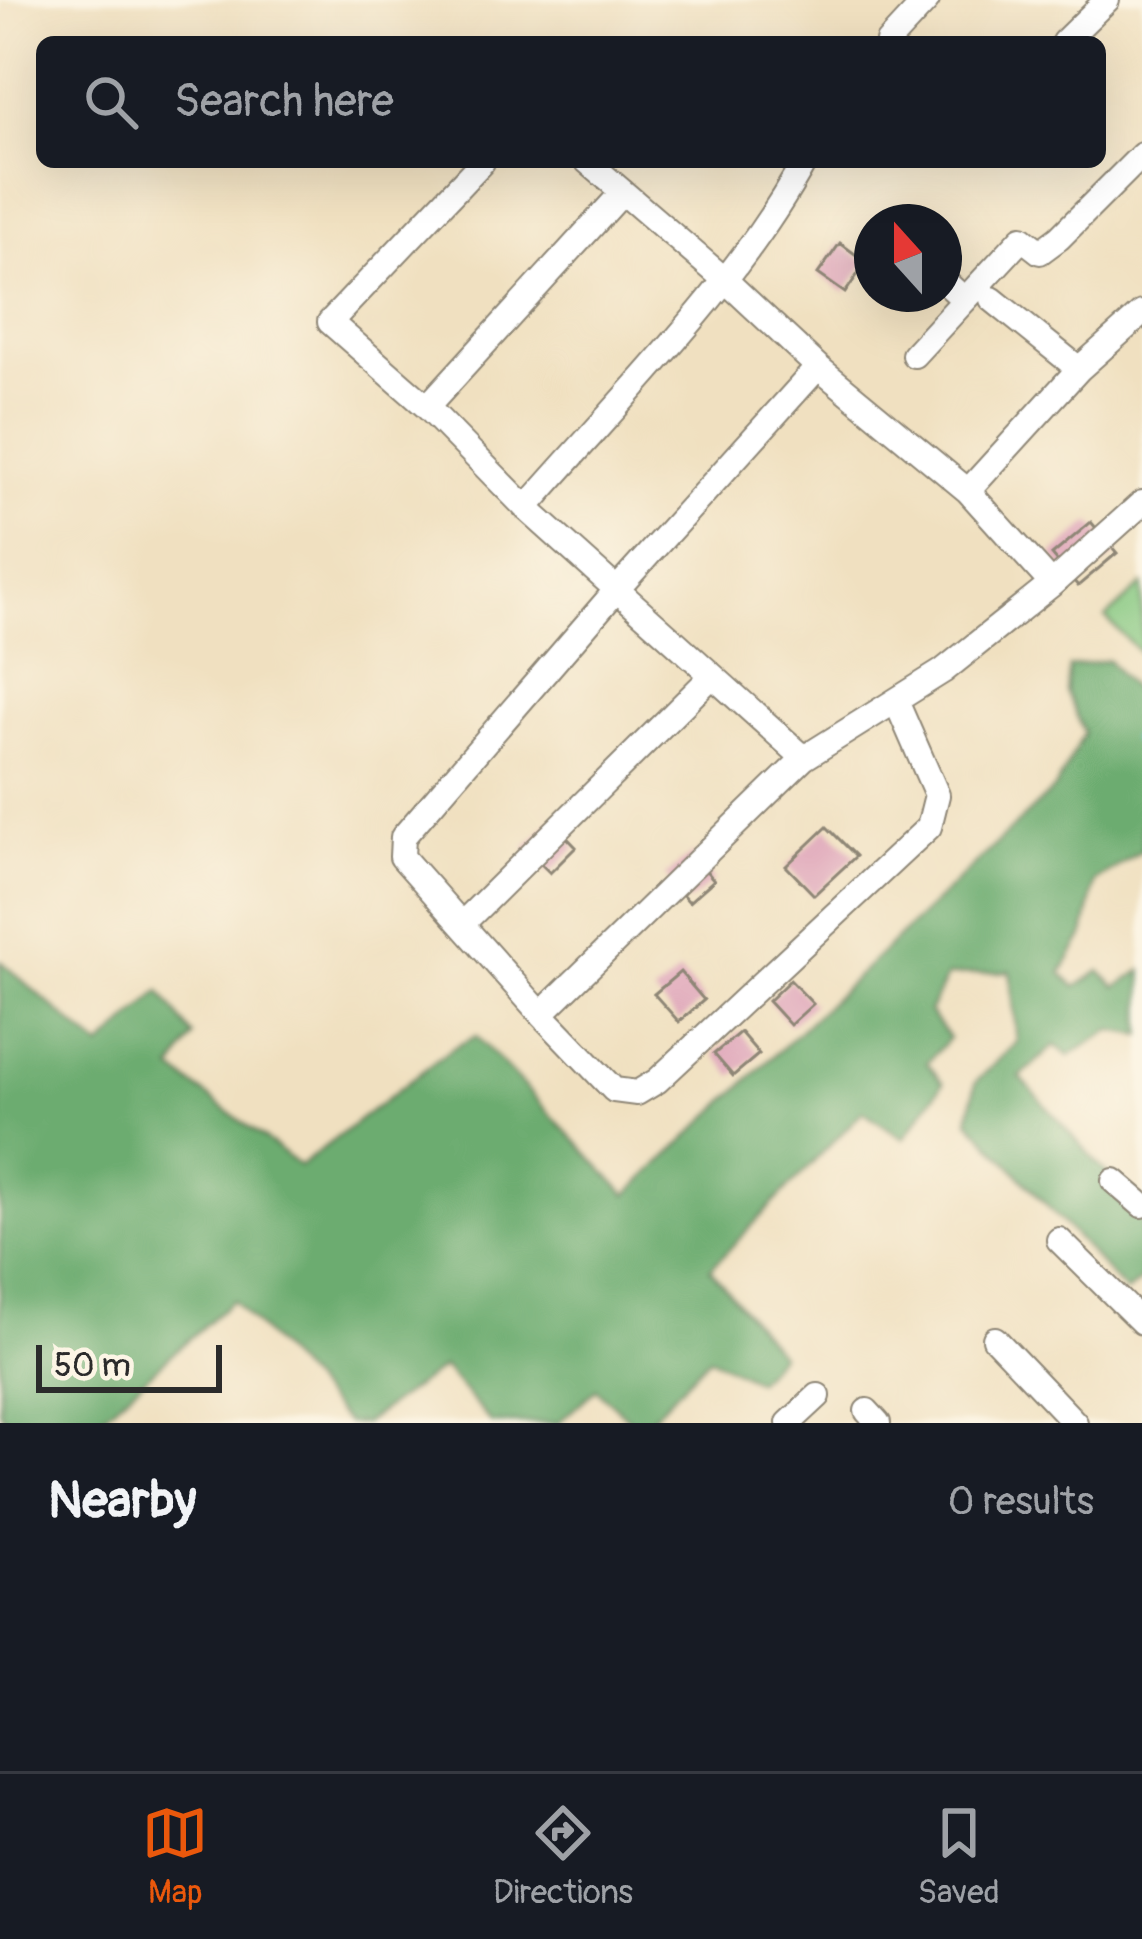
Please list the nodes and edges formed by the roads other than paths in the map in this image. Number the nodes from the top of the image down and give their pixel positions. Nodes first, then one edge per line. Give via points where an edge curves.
1 (927, 0) edge
2 (1107, 0) edge
3 (899, 36) edge
4 (1070, 36) edge
5 (1142, 155) edge
6 (476, 168) edge
7 (595, 168) edge
8 (801, 168) edge
9 (623, 191) junction
10 (724, 279) junction
11 (962, 297) edge
12 (992, 298) dead end
13 (965, 300) junction
14 (1142, 313) edge
15 (914, 355) dead end
16 (818, 367) junction
17 (1079, 369) junction
18 (428, 407) junction
19 (968, 491) junction
20 (1142, 502) edge
21 (526, 508) junction
22 (1052, 584) junction
23 (619, 587) junction
24 (712, 676) junction
25 (896, 700) junction
26 (804, 758) junction
27 (462, 924) junction
28 (542, 1014) junction
29 (1114, 1180) dead end
30 (1142, 1205) edge
31 (1059, 1240) dead end
32 (1142, 1322) edge
33 (995, 1339) dead end
34 (818, 1396) dead end
35 (789, 1423) edge
36 (1075, 1423) edge

1 - 3 street
2 - 4 street
5 - 13 street via 1040,252 1022,238
6 - 18 street via 331,322
7 - 9 street
8 - 10 street
9 - 10 street
9 - 18 street
10 - 16 street
10 - 21 street
11 - 13 street
12 - 17 street
13 - 15 street
14 - 17 street
16 - 19 street
16 - 23 street
17 - 19 street
18 - 21 street
19 - 22 street
20 - 22 street
21 - 23 street
22 - 25 street
23 - 24 street
23 - 27 street via 403,837 402,856
24 - 26 street
24 - 27 street
25 - 26 street
25 - 28 street via 937,795 928,826 657,1081 637,1093 614,1090
26 - 28 street
27 - 28 street
29 - 30 street
31 - 32 street
33 - 36 street
34 - 35 street

